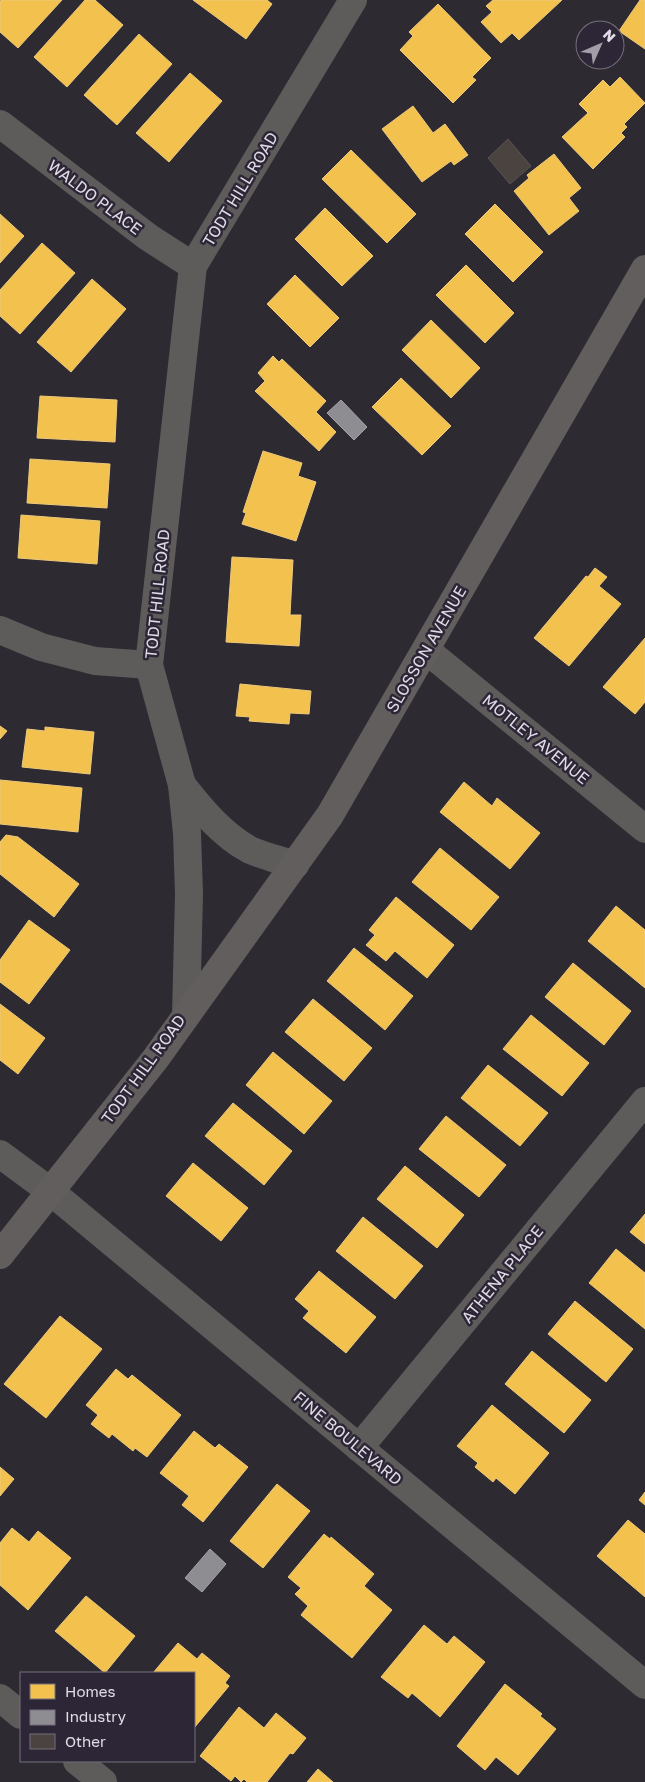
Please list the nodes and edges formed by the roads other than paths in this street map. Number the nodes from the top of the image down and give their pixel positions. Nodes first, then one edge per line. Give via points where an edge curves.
1 (353, 0) edge
2 (0, 124) edge
3 (194, 266) junction
4 (645, 269) edge
5 (638, 299) edge
6 (0, 630) edge
7 (426, 650) junction
8 (149, 664) junction
9 (182, 785) junction
10 (645, 829) edge
11 (295, 865) junction
12 (186, 1015) junction
13 (645, 1100) edge
14 (0, 1154) edge
15 (50, 1191) junction
16 (0, 1254) edge
17 (360, 1448) junction
18 (645, 1685) edge
19 (0, 1698) edge
20 (20, 1714) edge
21 (78, 1762) edge
22 (103, 1782) edge

1 - 3 street, TODT HILL ROAD
2 - 3 street, WALDO PLACE via 148,237
3 - 8 street, TODT HILL ROAD
4 - 5 street, SLOSSON AVENUE
5 - 7 street, SLOSSON AVENUE
6 - 8 street via 41,647 95,661
7 - 10 street, MOTLEY AVENUE
7 - 11 street, SLOSSON AVENUE via 330,815
8 - 9 street, TODT HILL ROAD
9 - 11 street via 230,838 251,850
9 - 12 street, TODT HILL ROAD via 189,894
11 - 12 street, SLOSSON AVENUE
12 - 15 street, TODT HILL ROAD via 156,1058
13 - 17 street, ATHENA PLACE
14 - 15 street, FINE BOULEVARD
15 - 16 street, TODT HILL ROAD
15 - 17 street, FINE BOULEVARD
17 - 18 street, FINE BOULEVARD
19 - 20 street
21 - 22 street

